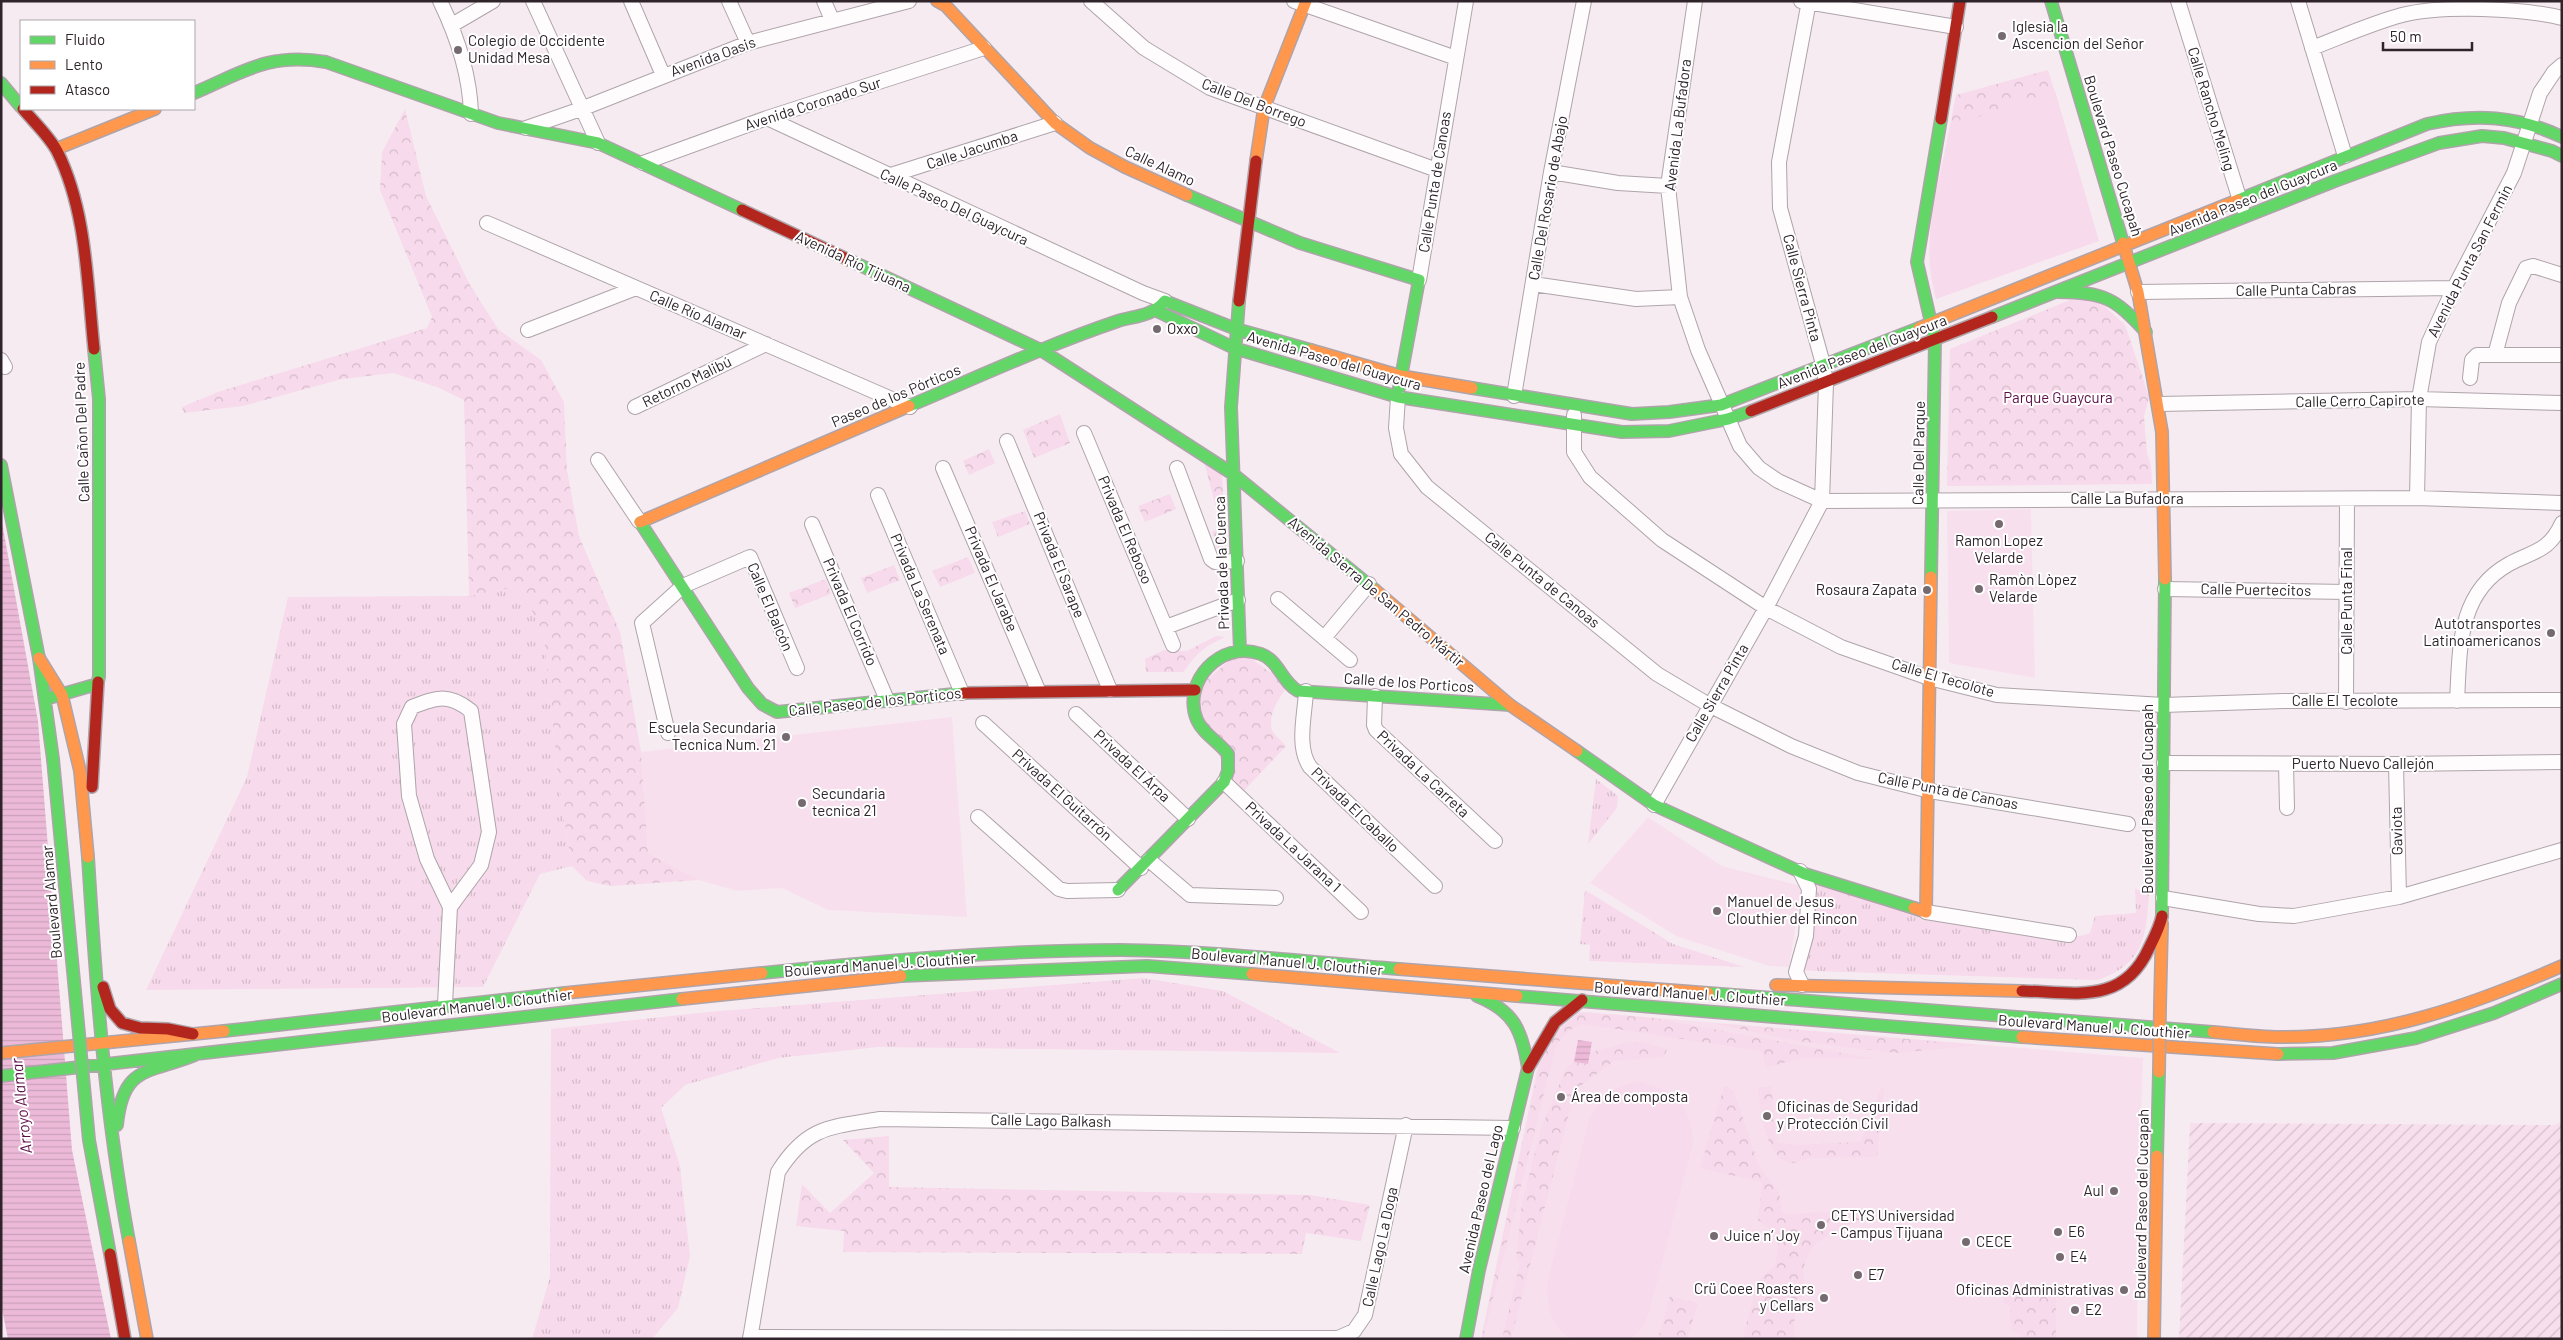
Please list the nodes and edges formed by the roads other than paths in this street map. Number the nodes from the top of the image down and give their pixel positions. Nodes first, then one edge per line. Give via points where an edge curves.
1 (440, 1) edge
2 (493, 1) edge
3 (533, 1) edge
4 (631, 1) edge
5 (729, 1) edge
6 (824, 1) edge
7 (909, 1) edge
8 (936, 1) edge
9 (1091, 1) edge
10 (1466, 1) edge
11 (1584, 1) edge
12 (1695, 1) edge
13 (1960, 1) edge
14 (2051, 1) edge
15 (2178, 1) edge
16 (2298, 1) edge
17 (1806, 2) edge
18 (1301, 3) edge
19 (2562, 18) edge
20 (832, 20) junction
21 (452, 25) junction
22 (1956, 27) junction
23 (748, 43) junction
24 (984, 48) junction
25 (2312, 48) junction
26 (1456, 58) junction
27 (2562, 65) edge
28 (663, 75) junction
29 (1, 83) edge
30 (195, 93) edge
31 (20, 106) edge
32 (1264, 108) junction
33 (581, 109) junction
34 (24, 110) edge
35 (153, 110) edge
36 (471, 114) junction
37 (767, 118) junction
38 (2530, 122) junction
39 (1055, 123) junction
40 (522, 129) junction
41 (2562, 137) edge
42 (598, 143) junction
43 (2524, 143) junction
44 (56, 149) junction
45 (2345, 156) junction
46 (2562, 156) edge
47 (642, 163) junction
48 (1437, 170) junction
49 (1551, 172) junction
50 (888, 176) junction
51 (1668, 186) junction
52 (2239, 199) junction
53 (2245, 217) junction
54 (1247, 222) junction
55 (487, 223) dead end
56 (2124, 245) junction
57 (2130, 263) junction
58 (2562, 275) edge
59 (1419, 280) junction
60 (1533, 284) junction
61 (636, 288) junction
62 (2454, 288) junction
63 (2057, 292) junction
64 (2138, 292) junction
65 (1680, 297) junction
66 (1161, 306) junction
67 (1931, 324) junction
68 (1236, 329) junction
69 (528, 330) dead end
70 (2146, 332) junction
71 (1935, 340) junction
72 (766, 344) junction
73 (1234, 348) junction
74 (1041, 350) junction
75 (2495, 355) junction
76 (2562, 355) edge
77 (1823, 364) junction
78 (1401, 376) junction
79 (2470, 378) dead end
80 (1826, 383) junction
81 (1514, 396) junction
82 (1398, 397) junction
83 (2418, 399) junction
84 (2562, 403) edge
85 (2159, 404) junction
86 (1721, 405) junction
87 (1575, 406) junction
88 (635, 407) dead end
89 (910, 407) junction
90 (1728, 419) junction
91 (1572, 426) junction
92 (1084, 433) dead end
93 (1008, 441) dead end
94 (598, 460) dead end
95 (1, 464) edge
96 (943, 468) dead end
97 (1177, 468) dead end
98 (1233, 474) junction
99 (878, 495) dead end
100 (2165, 498) junction
101 (2417, 498) junction
102 (1933, 500) junction
103 (2347, 500) junction
104 (1822, 502) junction
105 (2562, 503) edge
106 (639, 521) junction
107 (2562, 523) edge
108 (812, 524) dead end
109 (1237, 561) junction
110 (1369, 584) junction
111 (683, 586) junction
112 (2166, 589) junction
113 (2347, 592) junction
114 (1278, 599) dead end
115 (1238, 600) junction
116 (1766, 608) junction
117 (1166, 627) junction
118 (1324, 638) junction
119 (1173, 645) dead end
120 (1240, 651) junction
121 (39, 658) junction
122 (1350, 660) dead end
123 (797, 668) dead end
124 (1929, 678) junction
125 (98, 682) junction
126 (1038, 690) junction
127 (1110, 690) junction
128 (1195, 690) junction
129 (1306, 691) junction
130 (962, 693) junction
131 (62, 695) junction
132 (1375, 696) junction
133 (43, 699) junction
134 (887, 700) junction
135 (2562, 700) edge
136 (2458, 701) junction
137 (2346, 702) junction
138 (1510, 705) junction
139 (1709, 705) junction
140 (2163, 705) junction
141 (1076, 714) dead end
142 (983, 723) dead end
143 (668, 733) dead end
144 (2562, 762) edge
145 (2164, 763) junction
146 (2286, 764) junction
147 (2396, 764) junction
148 (1224, 782) junction
149 (1930, 791) junction
150 (1654, 805) junction
151 (2286, 808) dead end
152 (978, 817) dead end
153 (1188, 819) junction
154 (2128, 824) dead end
155 (1495, 841) dead end
156 (87, 842) junction
157 (2562, 850) edge
158 (1145, 864) junction
159 (1800, 871) junction
160 (1435, 886) dead end
161 (1118, 890) joint
162 (2399, 897) junction
163 (1276, 898) dead end
164 (2163, 898) junction
165 (450, 906) junction
166 (1361, 912) dead end
167 (1926, 912) junction
168 (2162, 918) junction
169 (2069, 935) dead end
170 (2562, 966) edge
171 (95, 974) junction
172 (2562, 984) edge
173 (1621, 985) junction
174 (1802, 985) junction
175 (1467, 992) junction
176 (1582, 1000) junction
177 (445, 1004) junction
178 (193, 1034) junction
179 (100, 1043) junction
180 (1, 1053) edge
181 (195, 1055) junction
182 (102, 1064) junction
183 (1528, 1068) junction
184 (1, 1076) edge
185 (1406, 1125) junction
186 (1513, 1128) junction
187 (114, 1163) junction
188 (750, 1338) edge
189 (996, 1338) edge
190 (1186, 1338) edge
191 (125, 1339) edge
192 (147, 1339) edge
193 (1466, 1339) edge
194 (2154, 1339) edge

1 - 21 street
2 - 21 street
3 - 33 street
4 - 28 street
5 - 23 street
6 - 20 street
7 - 20 street, Avenida Oasis
8 - 24 main road, Calle Alamo via 946,6
9 - 32 street, Calle Del Borrego via 1144,48 1210,88
10 - 26 street, Calle Punta de Canoas
11 - 49 street, Calle Del Rosario de Abajo
12 - 51 street, Avenida La Bufadora
13 - 22 main road, Calle Del Parque
14 - 56 main road, Boulevard Paseo Cucapah
15 - 52 street, Calle Rancho Meling
16 - 25 street
17 - 22 street
17 - 77 street, Calle Sierra Pinta via 1779,162 1780,208
18 - 26 street
18 - 32 main road
19 - 25 street via 2514,10 2403,15
20 - 23 street, Avenida Oasis
21 - 36 street via 468,80
22 - 67 main road, Calle Del Parque via 1917,262
23 - 28 street, Avenida Oasis
24 - 37 street, Avenida Coronado Sur
24 - 39 main road, Calle Alamo
25 - 45 street
26 - 48 street, Calle Punta de Canoas
27 - 38 street, Avenida Punta San Fermin via 2540,93
28 - 33 street, Avenida Oasis
29 - 31 main road, Calle Cañon Del Padre
30 - 36 main road via 276,58 305,57
32 - 48 street, Calle Del Borrego
32 - 54 main road
33 - 40 street, Avenida Oasis
33 - 42 street
34 - 44 main road, Calle Cañon Del Padre
35 - 44 main road
36 - 40 main road
37 - 47 street, Avenida Coronado Sur
37 - 50 street, Calle Paseo Del Guaycura
38 - 41 main road, Avenida Paseo del Guaycura
38 - 43 street, Avenida Punta San Fermin
38 - 45 main road, Avenida Paseo del Guaycura via 2490,117 2449,118
39 - 50 street, Calle Jacumba
39 - 54 main road, Calle Alamo via 1090,148 1125,167
40 - 42 main road
42 - 47 main road, Avenida Río Tijuana
43 - 46 main road, Avenida Paseo del Guaycura
43 - 53 main road, Avenida Paseo del Guaycura via 2482,136 2439,143
43 - 62 street, Avenida Punta San Fermin via 2514,173
44 - 125 main road, Calle Cañon Del Padre via 80,219 99,399
45 - 52 main road, Avenida Paseo del Guaycura
47 - 74 main road, Avenida Río Tijuana
48 - 59 street, Calle Punta de Canoas
49 - 51 street via 1618,183
49 - 60 street, Calle Del Rosario de Abajo
50 - 66 street, Calle Paseo Del Guaycura via 1143,294
51 - 65 street, Avenida La Bufadora
52 - 53 street, Calle Rancho Meling
52 - 56 main road, Avenida Paseo del Guaycura
53 - 57 main road, Avenida Paseo del Guaycura
54 - 59 main road, Calle Alamo via 1300,243
54 - 68 main road
55 - 61 street, Calle Río Alamar
56 - 57 main road, Boulevard Paseo Cucapah
56 - 67 main road, Avenida Paseo del Guaycura
57 - 63 main road, Avenida Paseo del Guaycura
57 - 64 main road, Boulevard Paseo del Cucapah
58 - 75 street via 2533,266 2526,268 2509,303
59 - 78 main road, Calle Punta de Canoas
60 - 65 street via 1636,298
60 - 81 street, Calle Del Rosario de Abajo
61 - 69 street
61 - 72 street, Calle Río Alamar
62 - 64 street, Calle Punta Cabras
62 - 83 street, Avenida Punta San Fermin via 2429,342
63 - 70 main road via 2105,295
63 - 71 main road, Avenida Paseo del Guaycura
64 - 70 main road, Boulevard Paseo del Cucapah
65 - 86 street, Avenida La Bufadora
66 - 68 main road, Avenida Paseo del Guaycura
66 - 73 main road, Avenida Paseo del Guaycura
66 - 74 main road, Paseo de los Pórticos
67 - 71 main road, Calle Del Parque
67 - 77 main road, Avenida Paseo del Guaycura
68 - 73 main road
68 - 78 main road, Avenida Paseo del Guaycura
70 - 85 main road, Boulevard Paseo del Cucapah
71 - 80 main road, Avenida Paseo del Guaycura
71 - 102 main road, Calle Del Parque
72 - 88 street, Retorno Malibú
72 - 89 street, Calle Río Alamar
73 - 82 main road, Avenida Paseo del Guaycura
73 - 98 main road
74 - 89 main road, Paseo de los Pórticos
74 - 98 main road, Avenida Río Tijuana
75 - 76 street
75 - 79 street via 2474,357
77 - 80 street, Calle Sierra Pinta
77 - 86 main road, Avenida Paseo del Guaycura
78 - 81 main road, Avenida Paseo del Guaycura
78 - 82 main road, Calle Punta de Canoas
80 - 90 main road, Avenida Paseo del Guaycura
80 - 104 street, Calle Sierra Pinta
81 - 87 main road, Avenida Paseo del Guaycura
82 - 91 main road, Avenida Paseo del Guaycura
82 - 139 street, Calle Punta de Canoas via 1396,428 1402,454 1427,488 1657,674
83 - 84 street, Calle Cerro Capirote
83 - 85 street, Calle Cerro Capirote
83 - 101 street, Avenida Punta San Fermin
85 - 100 main road, Boulevard Paseo del Cucapah
86 - 87 main road, Avenida Paseo del Guaycura via 1632,414
86 - 90 street, Avenida La Bufadora
87 - 91 street, Calle El Tecolote
89 - 106 main road, Paseo de los Pórticos
90 - 91 main road, Avenida Paseo del Guaycura via 1669,431 1622,432
90 - 104 street, Calle La Bufadora via 1740,446 1759,468
91 - 116 street, Calle El Tecolote via 1574,452 1590,477 1662,540
92 - 117 street, Privada El Reboso
93 - 127 street, Privada El Sarape
94 - 106 street, Calle Paseo de los Porticos
95 - 121 main road, Boulevard Alamar
96 - 126 street, Privada El Jarabe
97 - 109 street via 1211,558 1216,562
98 - 109 main road, Privada de la Cuenca
98 - 110 main road, Avenida Sierra De San Pedro Mártir
99 - 130 street, Privada La Serenata
100 - 102 street, Calle La Bufadora
100 - 103 street, Calle La Bufadora
100 - 112 main road, Boulevard Paseo del Cucapah
101 - 103 street, Calle La Bufadora
101 - 105 street, Calle La Bufadora
102 - 104 street, Calle La Bufadora
102 - 124 main road, Calle Del Parque
103 - 113 street, Calle Punta Final
104 - 116 street, Calle Sierra Pinta
106 - 111 main road, Calle Paseo de los Porticos
107 - 136 street via 2547,547 2487,578 2469,608 2460,647
108 - 134 street, Privada El Corrido
109 - 115 main road, Privada de la Cuenca
110 - 118 street
110 - 138 main road, Avenida Sierra De San Pedro Mártir
111 - 123 street, Calle El Balcón via 750,556
111 - 134 main road, Calle Paseo de los Porticos via 748,688 768,709 786,712
111 - 143 street via 642,623
112 - 113 street, Calle Puertecitos
112 - 140 main road, Boulevard Paseo del Cucapah
113 - 137 street, Calle Punta Final
114 - 118 street
115 - 117 street
115 - 120 main road, Privada de la Cuenca
116 - 124 street, Calle El Tecolote via 1841,646
116 - 139 street, Calle Sierra Pinta
117 - 119 street, Privada El Reboso
118 - 122 street
120 - 128 main road via 1212,661 1201,673
120 - 129 main road via 1259,653 1273,661 1293,689
121 - 131 main road
121 - 133 main road, Boulevard Alamar
124 - 140 street, Calle El Tecolote via 1997,694
124 - 149 main road, Calle Del Parque
125 - 131 main road
125 - 156 main road, Calle Cañon Del Padre
126 - 127 main road, Calle Paseo de los Porticos
126 - 130 main road, Calle Paseo de los Porticos
127 - 128 main road, Calle Paseo de los Porticos
128 - 148 main road via 1198,719 1228,754 1228,772
129 - 132 main road, Calle de los Porticos
129 - 160 street, Privada El Caballo via 1303,744 1306,761
130 - 134 main road, Calle Paseo de los Porticos
131 - 133 main road
131 - 156 main road via 80,771
132 - 138 main road, Calle de los Porticos
132 - 155 street, Privada La Carreta via 1376,730
133 - 191 main road, Boulevard Alamar, bridge via 53,760 89,1140
135 - 136 street, Calle El Tecolote
136 - 137 street, Calle El Tecolote
137 - 140 street, Calle El Tecolote
138 - 150 main road, Avenida Sierra De San Pedro Mártir
139 - 149 street, Calle Punta de Canoas via 1791,746 1850,770
139 - 150 street, Calle Sierra Pinta
140 - 145 main road, Boulevard Paseo del Cucapah
141 - 153 street, Privada El Árpa
142 - 158 street, Privada El Guitarrón
144 - 147 street, Puerto Nuevo Callejón
145 - 146 street, Puerto Nuevo Callejón
145 - 164 main road, Boulevard Paseo del Cucapah
146 - 147 street, Puerto Nuevo Callejón
146 - 151 street
147 - 162 street, Gaviota
148 - 153 main road
148 - 166 street, Privada La Jarana 1
149 - 154 street, Calle Punta de Canoas
149 - 167 main road, Calle Del Parque
150 - 159 main road, Avenida Sierra De San Pedro Mártir
152 - 161 street via 1059,889 1067,892
153 - 158 main road
156 - 171 main road
157 - 162 street
158 - 161 main road
158 - 163 street, Privada El Guitarrón via 1190,895
159 - 167 main road, Avenida Sierra De San Pedro Mártir
159 - 174 street via 1809,889 1806,936 1796,972
162 - 164 street via 2294,916 2259,914
164 - 168 main road, Boulevard Paseo del Cucapah
165 - 165 street via 427,859 409,796 404,724 412,707 435,698 458,700 471,710 489,832 481,865
165 - 177 street
167 - 169 street, Avenida Sierra De San Pedro Mártir
168 - 174 main road via 2132,977 2119,987 2098,993
168 - 194 main road, Boulevard Paseo del Cucapah, bridge
170 - 173 main road, Boulevard Manuel J. Clouthier via 2487,999 2438,1016 2375,1030 2308,1037 2243,1036
171 - 178 main road via 110,1009 122,1023
171 - 179 main road
172 - 176 main road, Boulevard Manuel J. Clouthier via 2494,1013 2416,1038 2333,1052 2278,1054 2075,1041
173 - 174 main road
173 - 177 main road, Boulevard Manuel J. Clouthier via 1125,950 907,958
175 - 176 main road, Boulevard Manuel J. Clouthier
175 - 181 main road, Boulevard Manuel J. Clouthier via 1147,966 890,976
175 - 183 main road via 1494,1004 1516,1022 1525,1046
176 - 183 main road via 1551,1024
177 - 178 main road, Boulevard Manuel J. Clouthier
178 - 179 main road, Boulevard Manuel J. Clouthier
179 - 180 main road, Boulevard Manuel J. Clouthier
179 - 182 main road
181 - 182 main road, Boulevard Manuel J. Clouthier
181 - 187 main road via 150,1068 130,1080 119,1102
182 - 184 main road, Boulevard Manuel J. Clouthier
182 - 187 main road
183 - 186 main road, Avenida Paseo del Lago
185 - 186 street, Calle Lago Balkash
185 - 188 street, Calle Lago Balkash via 880,1119 827,1129 807,1137 791,1151 778,1172
185 - 190 street, Calle Lago La Doga via 1365,1315 1354,1331 1338,1338
186 - 193 main road, Avenida Paseo del Lago
187 - 192 main road
188 - 189 street, Calle Lago La Doga
189 - 190 street, Calle Lago La Doga

